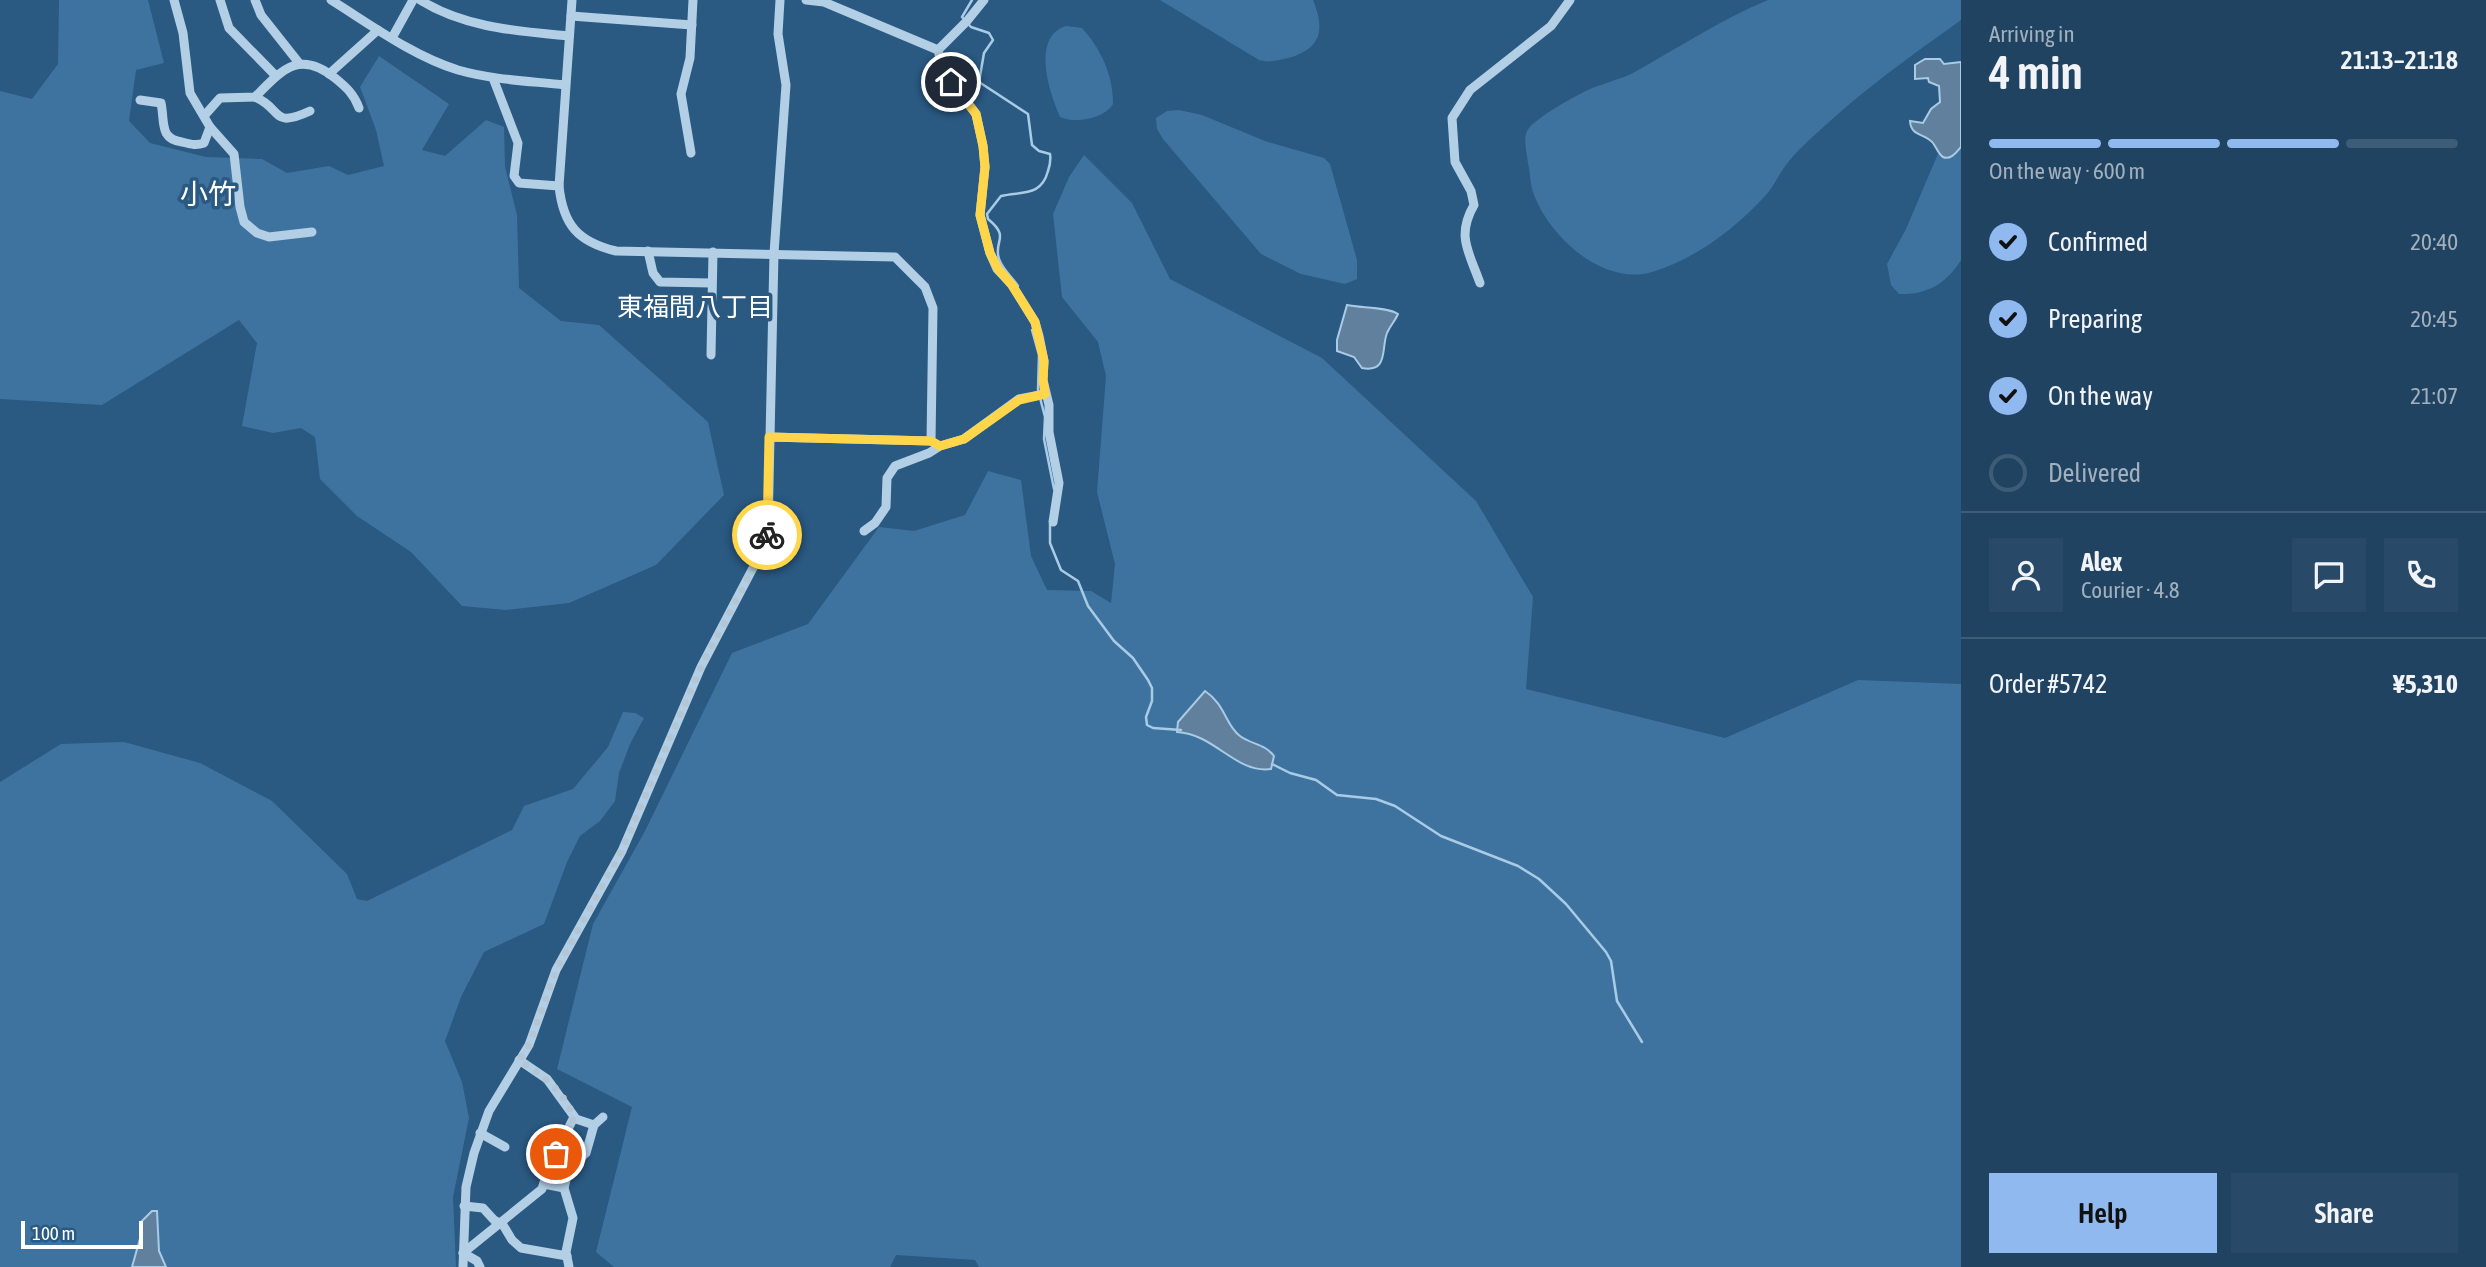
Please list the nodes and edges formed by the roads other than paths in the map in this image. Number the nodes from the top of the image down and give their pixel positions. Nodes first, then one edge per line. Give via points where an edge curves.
1 (174, 0) edge
2 (220, 0) edge
3 (255, 0) edge
4 (331, 0) edge
5 (413, 0) edge
6 (420, 0) edge
7 (572, 0) edge
8 (694, 0) edge
9 (780, 0) edge
10 (806, 0) edge
11 (984, 0) edge
12 (1570, 0) edge
13 (825, 1) edge
14 (571, 16) junction
15 (692, 25) junction
16 (378, 30) junction
17 (569, 36) junction
18 (393, 38) junction
19 (938, 50) junction
20 (299, 63) junction
21 (329, 74) junction
22 (276, 76) junction
23 (493, 78) junction
24 (565, 85) junction
25 (255, 97) junction
26 (141, 100) dead end
27 (359, 108) dead end
28 (310, 111) dead end
29 (204, 116) junction
30 (210, 127) junction
31 (691, 153) dead end
32 (559, 186) junction
33 (312, 232) dead end
34 (648, 251) junction
35 (713, 252) junction
36 (774, 253) junction
37 (711, 283) junction
38 (1480, 283) dead end
39 (711, 355) dead end
40 (1045, 394) junction
41 (769, 437) junction
42 (935, 443) junction
43 (1053, 522) dead end
44 (864, 531) dead end
45 (519, 1060) junction
46 (574, 1117) junction
47 (603, 1117) dead end
48 (594, 1125) junction
49 (480, 1133) junction
50 (505, 1147) dead end
51 (544, 1184) junction
52 (564, 1188) junction
53 (464, 1206) junction
54 (499, 1224) junction
55 (463, 1253) junction
56 (567, 1256) junction
57 (463, 1267) edge
58 (480, 1267) edge
59 (569, 1267) edge

1 - 29 street via 192,101
2 - 22 street via 229,27
3 - 20 street via 261,15
4 - 16 street
5 - 18 street
6 - 17 street via 467,22
7 - 14 street
8 - 15 street
9 - 36 street via 778,34 785,100
10 - 13 street
11 - 19 street
12 - 38 street via 1551,26 1470,90 1452,118 1455,162 1474,205 1466,219 1465,237
13 - 19 street
14 - 15 street
14 - 17 street
15 - 31 street via 681,94
16 - 18 street
16 - 21 street
17 - 24 street
18 - 23 street via 456,69
19 - 40 street via 943,70 976,114 983,146 980,215 986,240 998,269 1035,322 1044,361
20 - 21 street
20 - 22 street
21 - 27 street via 353,94
22 - 25 street
23 - 24 street
23 - 32 street via 518,142 514,176 519,183
24 - 32 street
25 - 28 street via 282,118
25 - 29 street via 220,98
26 - 30 street via 161,103 165,135 171,141 204,143
29 - 30 street
30 - 33 street via 234,154 240,207 248,227 269,237
32 - 34 street via 567,218 584,239 616,251
34 - 35 street
34 - 37 street via 660,282
35 - 36 street
35 - 37 street
36 - 41 street
36 - 42 street via 895,257 925,287 933,308
37 - 39 street
40 - 42 street via 1019,400 964,439
40 - 43 street via 1059,483
41 - 42 street
41 - 45 street via 765,545 701,667 622,850 556,970 529,1045
42 - 44 street via 929,453 890,472 886,507
45 - 46 street via 547,1079
45 - 49 street
46 - 48 street
46 - 51 street
47 - 48 street
48 - 52 street via 586,1153 569,1168
49 - 50 street
49 - 53 street
51 - 52 street
51 - 54 street
52 - 56 street via 573,1218
53 - 54 street via 483,1208
53 - 55 street
54 - 55 street
54 - 56 street via 521,1248
55 - 57 street
55 - 58 street
56 - 59 street

